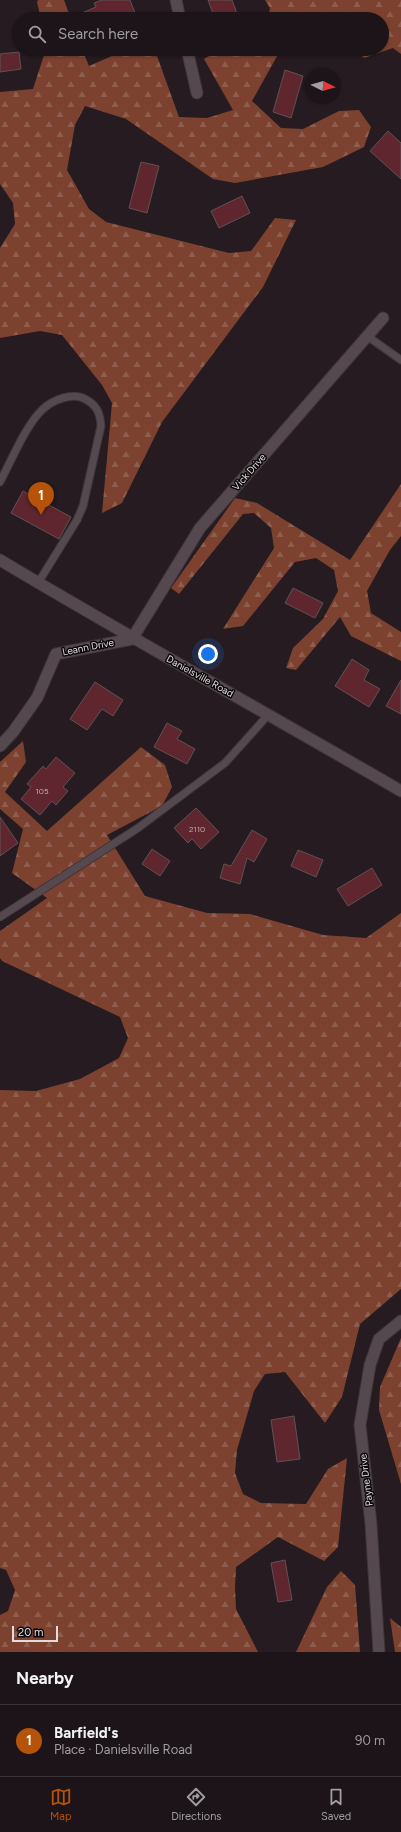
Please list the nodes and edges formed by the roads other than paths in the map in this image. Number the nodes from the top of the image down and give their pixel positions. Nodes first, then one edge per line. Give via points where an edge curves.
1 (176, 0) edge
2 (179, 12) edge
3 (189, 56) edge
4 (197, 93) dead end
5 (383, 318) dead end
6 (367, 336) junction
7 (401, 360) edge
8 (0, 482) edge
9 (0, 560) edge
10 (38, 583) junction
11 (132, 639) junction
12 (269, 714) junction
13 (0, 746) edge
14 (401, 791) edge
15 (0, 917) edge
16 (401, 1321) edge
17 (379, 1652) edge

1 - 2 street
3 - 4 street
5 - 6 street, Vick Drive
6 - 7 lane
6 - 11 street, Vick Drive via 200,528
8 - 10 lane via 27,430 42,410 59,400 73,396 84,398 95,405 100,414 101,426 83,506
9 - 10 street, Danielsville Road
10 - 11 street, Danielsville Road
11 - 12 street, Danielsville Road
11 - 13 street, Leann Drive via 56,654 37,698
12 - 14 street, Danielsville Road
12 - 15 lane via 219,768 138,828
16 - 17 street, Payne Drive via 379,1339 370,1365 360,1425 371,1524

